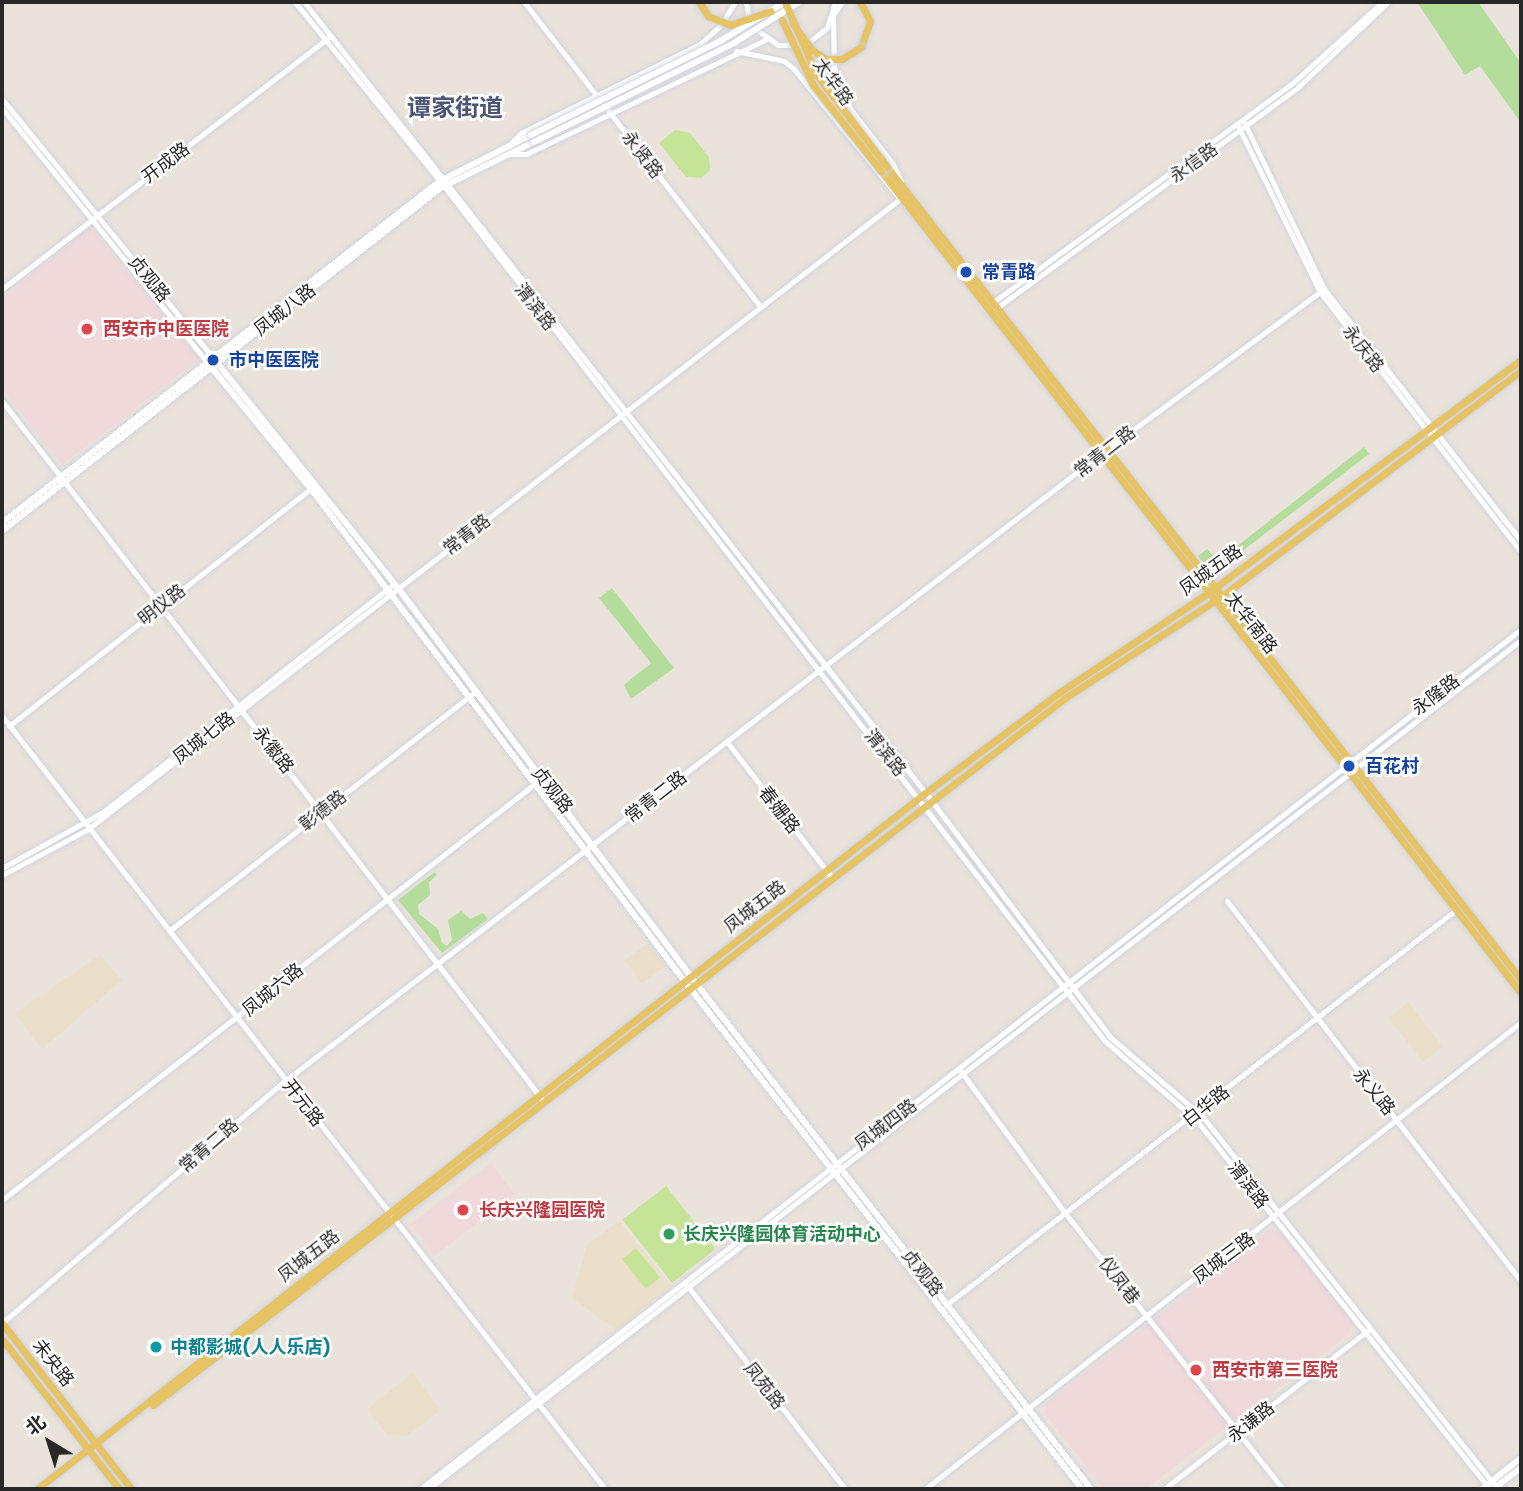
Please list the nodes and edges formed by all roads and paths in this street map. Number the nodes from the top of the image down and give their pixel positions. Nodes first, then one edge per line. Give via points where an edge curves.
1 (295, 2) edge
2 (303, 2) edge
3 (524, 2) edge
4 (699, 2) edge
5 (735, 2) edge
6 (746, 2) edge
7 (775, 2) edge
8 (785, 2) edge
9 (799, 2) edge
10 (835, 2) edge
11 (842, 2) edge
12 (860, 2) edge
13 (1382, 2) edge
14 (1388, 2) edge
15 (771, 11) junction
16 (833, 15) junction
17 (790, 20) junction
18 (328, 38) junction
19 (765, 40) junction
20 (805, 45) junction
21 (687, 50) junction
22 (736, 51) junction
23 (692, 72) junction
24 (596, 96) junction
25 (2, 103) edge
26 (609, 113) junction
27 (855, 115) junction
28 (1245, 122) junction
29 (1239, 127) junction
30 (533, 139) junction
31 (509, 150) junction
32 (884, 169) junction
33 (443, 183) junction
34 (903, 196) junction
35 (94, 216) junction
36 (2, 289) edge
37 (1322, 291) junction
38 (761, 307) junction
39 (991, 308) junction
40 (1521, 353) edge
41 (1521, 360) edge
42 (212, 362) junction
43 (1507, 369) junction
44 (1520, 374) edge
45 (2, 401) edge
46 (622, 415) junction
47 (1428, 427) junction
48 (1436, 438) junction
49 (1107, 449) junction
50 (1100, 456) junction
51 (63, 479) junction
52 (313, 487) junction
53 (2, 523) edge
54 (2, 531) edge
55 (1521, 541) edge
56 (1521, 552) edge
57 (396, 586) junction
58 (1215, 587) junction
59 (389, 591) junction
60 (1208, 593) junction
61 (1218, 598) junction
62 (162, 604) junction
63 (1521, 629) edge
64 (1521, 640) edge
65 (821, 669) junction
66 (473, 693) junction
67 (240, 708) junction
68 (2, 716) edge
69 (9, 726) junction
70 (727, 742) junction
71 (1353, 764) junction
72 (1346, 771) junction
73 (540, 780) junction
74 (922, 795) junction
75 (928, 802) junction
76 (321, 812) junction
77 (86, 826) junction
78 (591, 847) junction
79 (2, 868) edge
80 (829, 874) junction
81 (2, 876) edge
82 (388, 898) junction
83 (1227, 901) dead end
84 (1459, 907) junction
85 (169, 931) junction
86 (438, 963) junction
87 (1521, 980) edge
88 (690, 982) junction
89 (1068, 986) junction
90 (1521, 993) edge
91 (238, 1018) junction
92 (1314, 1018) junction
93 (1521, 1023) edge
94 (961, 1071) junction
95 (286, 1080) junction
96 (541, 1098) junction
97 (1196, 1115) junction
98 (1399, 1122) junction
99 (835, 1167) junction
100 (2, 1200) edge
101 (1065, 1213) junction
102 (392, 1214) junction
103 (1278, 1217) junction
104 (1521, 1282) edge
105 (685, 1284) junction
106 (946, 1305) junction
107 (1147, 1317) junction
108 (2, 1323) edge
109 (1368, 1330) junction
110 (2, 1339) edge
111 (536, 1400) junction
112 (1026, 1412) junction
113 (1238, 1432) junction
114 (97, 1445) junction
115 (89, 1451) junction
116 (1521, 1458) edge
117 (1521, 1468) edge
118 (1491, 1487) edge
119 (37, 1489) edge
120 (45, 1489) edge
121 (119, 1489) edge
122 (131, 1489) edge
123 (420, 1489) edge
124 (428, 1489) edge
125 (605, 1489) edge
126 (845, 1489) edge
127 (925, 1489) edge
128 (1082, 1489) edge
129 (1091, 1489) edge
130 (1164, 1489) edge
131 (1283, 1489) edge

1 - 18 street, 渭滨路
2 - 18 street, 渭滨路
3 - 24 street, 永贤路
4 - 15 main road, bridge via 708,16 730,25
5 - 21 street, 凤城八路 via 720,26
6 - 19 street via 748,17
7 - 32 main road, 太华路, bridge via 813,85
8 - 15 main road, 凤城八路, bridge
8 - 17 main road, 太华路, bridge
9 - 30 main road, 凤城八路, bridge via 734,43
10 - 16 street
11 - 16 street
12 - 17 main road, bridge via 870,21 868,34 860,47 842,59 825,59 812,50
13 - 28 street, 永信路 via 1318,63
14 - 28 street, 永信路 via 1305,81
15 - 30 main road, 凤城八路, bridge
16 - 20 street via 822,33
16 - 27 street via 834,67
17 - 32 main road, 太华路, bridge via 816,74
18 - 33 street, 渭滨路
18 - 35 street, 开成路
19 - 20 street
19 - 22 street, 凤城八路
20 - 27 street
21 - 23 street via 696,65
21 - 24 street, 凤城八路
22 - 23 street, 凤城八路
22 - 34 street via 784,61 794,69
23 - 26 street, 凤城八路
24 - 26 street, 永贤路
24 - 31 street, 凤城八路 via 521,133
25 - 35 street, 贞观路
26 - 31 street, 凤城八路 via 526,154
26 - 38 street, 永贤路
27 - 34 street via 893,164
28 - 29 street, 永信路
28 - 37 street, 永庆路
29 - 37 street, 永庆路
29 - 39 street, 永信路
30 - 31 main road, 凤城八路
31 - 33 main road, 凤城八路
32 - 34 main road, 太华南路
33 - 42 main road, 凤城八路
33 - 46 street, 渭滨路
34 - 38 street, 常青路
34 - 39 main road, 太华南路
35 - 36 street, 开成路
35 - 42 street, 贞观路
37 - 47 street, 永庆路
37 - 49 street, 常青二路
38 - 46 street, 常青路
39 - 49 main road, 太华南路
39 - 50 main road, 太华南路
40 - 43 main road
41 - 43 main road
42 - 51 main road, 凤城八路
42 - 52 main road, 贞观路
43 - 47 main road, 凤城五路
44 - 48 main road, 凤城五路
45 - 51 street, 永徽路
46 - 57 street, 常青路
46 - 65 street, 渭滨路
47 - 48 street, 永庆路
47 - 58 main road, 凤城五路
48 - 55 street, 永庆路
48 - 56 street, 永庆路
48 - 61 main road, 凤城五路
49 - 50 street, 常青二路
49 - 58 main road, 太华南路
50 - 60 main road, 太华南路
50 - 65 street, 常青二路
51 - 53 main road, 凤城八路
51 - 54 main road, 凤城八路
51 - 62 street, 永徽路
52 - 57 main road, 贞观路
52 - 59 main road, 贞观路
52 - 62 street, 明仪路
57 - 59 street, 凤城七路
57 - 66 main road, 贞观路
58 - 60 main road, 凤城五路
58 - 61 main road, 太华南路
59 - 66 main road, 贞观路
59 - 67 street, 凤城七路
60 - 61 main road, 太华南路
60 - 74 main road, 凤城五路 via 1060,692
61 - 71 main road, 太华南路
61 - 72 main road, 太华南路
61 - 75 main road, 凤城五路 via 1065,698
62 - 67 street, 永徽路
62 - 69 street, 明仪路
63 - 71 street, 永隆路
64 - 71 street, 永隆路
65 - 70 street, 常青二路
65 - 74 street, 渭滨路
66 - 73 main road, 贞观路
66 - 76 street, 彰德路
67 - 76 street, 永徽路
67 - 77 street, 凤城七路
68 - 69 street, 开元路
69 - 77 street, 开元路
70 - 78 street, 常青二路
70 - 80 street, 春姗路
71 - 72 street, 凤城四路
71 - 84 main road, 太华南路
72 - 84 main road, 太华南路
72 - 89 street, 凤城四路
73 - 78 main road, 贞观路
73 - 82 street, 凤城六路
74 - 75 street, 渭滨路
74 - 80 main road, 凤城五路
75 - 80 main road, 凤城五路
75 - 89 street, 渭滨路
76 - 82 street, 永徽路
76 - 85 street, 彰德路
77 - 79 street, 凤城七路
77 - 81 street, 凤城七路
77 - 85 street, 开元路
78 - 86 street, 常青二路
78 - 88 main road, 贞观路
80 - 88 main road, 凤城五路
82 - 86 street, 永徽路
82 - 91 street, 凤城六路
83 - 92 street, 永义路
84 - 87 main road, 太华南路
84 - 90 main road, 太华南路
84 - 92 street, 白华路
85 - 91 street, 开元路
86 - 95 street, 常青二路
86 - 96 street, 永徽路
88 - 96 main road, 凤城五路
88 - 99 main road, 贞观路
89 - 94 street, 凤城四路
89 - 97 street, 渭滨路 via 1125,1063
91 - 95 street, 开元路
91 - 100 street, 凤城六路
92 - 97 street, 白华路
92 - 98 street, 永义路
93 - 98 street, 凤城三路
94 - 99 street, 凤城四路
94 - 101 street, 仪凤巷
95 - 102 street, 开元路
95 - 108 street, 常青二路
96 - 102 main road, 凤城五路
97 - 101 street, 白华路
97 - 103 street, 渭滨路
98 - 103 street, 凤城三路
98 - 104 street, 永义路
99 - 105 street, 凤城四路
99 - 106 main road, 贞观路
99 - 112 main road, 贞观路
101 - 106 street, 白华路
101 - 107 street, 仪凤巷
102 - 111 street, 开元路
102 - 114 main road, 凤城五路
103 - 107 street, 凤城三路
103 - 109 street, 渭滨路
105 - 111 street, 凤城四路
105 - 126 street, 凤苑路
106 - 112 main road, 贞观路
107 - 112 street, 凤城三路
107 - 113 street, 仪凤巷
108 - 114 main road, 未央路
109 - 113 street, 永谦路
109 - 118 street, 渭滨路
110 - 115 main road, 未央路
111 - 123 street, 凤城四路
111 - 124 street, 凤城四路
111 - 125 street, 开元路
112 - 127 street, 凤城三路
112 - 128 main road, 贞观路
112 - 129 main road, 贞观路
113 - 130 street, 永谦路
113 - 131 street, 仪凤巷
114 - 115 main road, 凤城五路
114 - 122 main road, 未央路
115 - 119 main road, 凤城五路
115 - 120 main road, 凤城五路
115 - 121 main road, 未央路
116 - 118 main road
117 - 118 main road

